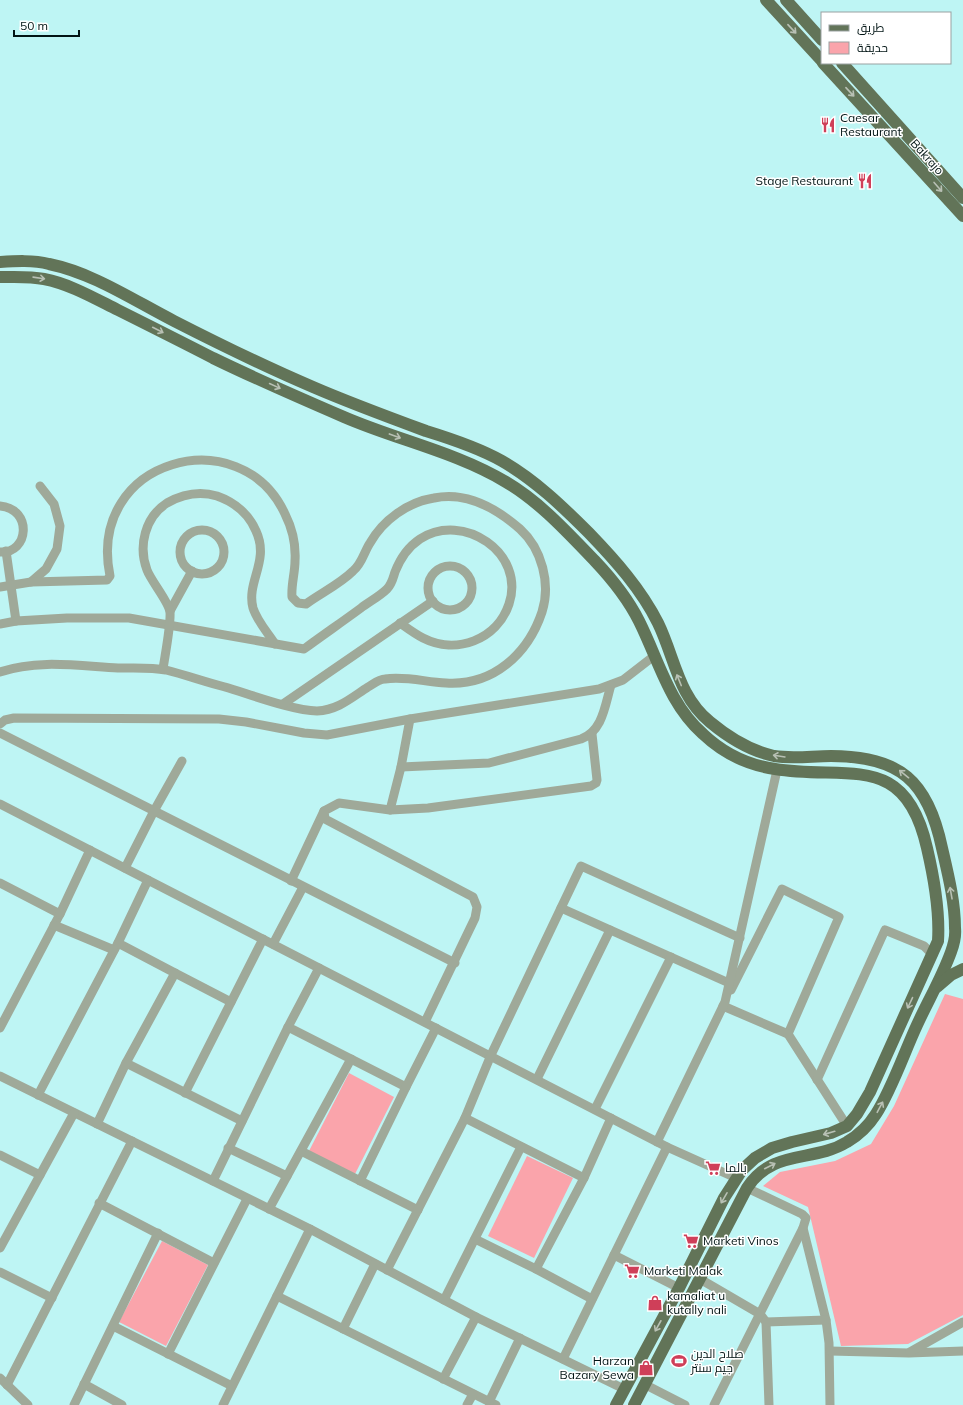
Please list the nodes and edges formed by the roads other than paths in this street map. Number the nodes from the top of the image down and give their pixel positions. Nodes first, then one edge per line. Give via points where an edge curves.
1 (766, 0) edge
2 (786, 0) edge
3 (821, 39) edge
4 (821, 60) edge
5 (825, 64) edge
6 (843, 64) edge
7 (901, 138) junction
8 (963, 198) edge
9 (963, 216) edge
10 (0, 262) edge
11 (0, 277) edge
12 (40, 486) dead end
13 (0, 506) edge
14 (3, 551) edge
15 (192, 571) junction
16 (31, 582) junction
17 (0, 587) edge
18 (11, 587) junction
19 (433, 601) junction
20 (170, 611) junction
21 (16, 621) junction
22 (400, 623) junction
23 (0, 624) edge
24 (168, 624) junction
25 (275, 644) junction
26 (654, 656) junction
27 (163, 669) junction
28 (0, 672) edge
29 (611, 685) junction
30 (283, 704) junction
31 (410, 719) junction
32 (0, 724) edge
33 (714, 725) junction
34 (0, 733) edge
35 (592, 734) junction
36 (702, 734) junction
37 (182, 761) dead end
38 (401, 767) junction
39 (777, 770) junction
40 (0, 804) edge
41 (154, 810) junction
42 (390, 810) junction
43 (324, 811) junction
44 (90, 850) junction
45 (125, 868) junction
46 (148, 880) junction
47 (291, 881) junction
48 (0, 884) edge
49 (303, 887) junction
50 (560, 908) junction
51 (60, 914) junction
52 (955, 917) junction
53 (54, 925) junction
54 (610, 930) junction
55 (963, 931) edge
56 (740, 938) junction
57 (263, 939) junction
58 (938, 941) junction
59 (272, 944) junction
60 (959, 944) edge
61 (116, 947) junction
62 (928, 951) junction
63 (671, 957) junction
64 (949, 958) junction
65 (963, 962) edge
66 (455, 963) junction
67 (320, 968) junction
68 (963, 969) edge
69 (175, 973) junction
70 (729, 983) junction
71 (918, 986) junction
72 (932, 991) junction
73 (231, 1002) junction
74 (724, 1004) junction
75 (425, 1022) junction
76 (288, 1027) junction
77 (0, 1028) edge
78 (436, 1028) junction
79 (788, 1034) junction
80 (490, 1055) junction
81 (351, 1059) junction
82 (126, 1063) junction
83 (0, 1076) edge
84 (537, 1079) junction
85 (817, 1080) junction
86 (406, 1087) junction
87 (186, 1093) junction
88 (38, 1095) junction
89 (595, 1109) junction
90 (74, 1113) junction
91 (465, 1118) junction
92 (611, 1118) junction
93 (242, 1121) junction
94 (97, 1124) junction
95 (847, 1126) junction
96 (132, 1141) junction
97 (658, 1142) junction
98 (521, 1147) junction
99 (667, 1147) junction
100 (228, 1148) junction
101 (301, 1151) junction
102 (0, 1155) edge
103 (40, 1175) junction
104 (288, 1176) junction
105 (584, 1178) junction
106 (736, 1178) junction
107 (213, 1181) junction
108 (360, 1181) junction
109 (747, 1188) junction
110 (247, 1199) junction
111 (100, 1204) junction
112 (269, 1210) junction
113 (418, 1210) junction
114 (803, 1228) junction
115 (310, 1230) junction
116 (158, 1233) junction
117 (475, 1239) junction
118 (0, 1248) edge
119 (614, 1255) junction
120 (214, 1263) junction
121 (376, 1264) junction
122 (536, 1268) junction
123 (387, 1270) junction
124 (0, 1272) edge
125 (700, 1280) junction
126 (679, 1288) junction
127 (277, 1296) junction
128 (52, 1298) junction
129 (592, 1299) junction
130 (444, 1300) junction
131 (760, 1314) junction
132 (476, 1317) junction
133 (826, 1320) junction
134 (766, 1322) junction
135 (963, 1322) edge
136 (114, 1326) junction
137 (343, 1329) junction
138 (520, 1338) junction
139 (830, 1351) junction
140 (963, 1351) edge
141 (909, 1353) junction
142 (168, 1354) junction
143 (563, 1359) junction
144 (0, 1378) edge
145 (443, 1379) junction
146 (84, 1384) junction
147 (644, 1384) junction
148 (7, 1385) junction
149 (232, 1386) junction
150 (624, 1389) junction
151 (473, 1394) junction
152 (492, 1403) edge
153 (28, 1405) edge
154 (74, 1405) edge
155 (122, 1405) edge
156 (223, 1405) edge
157 (467, 1405) edge
158 (616, 1405) edge
159 (634, 1405) edge
160 (685, 1405) edge
161 (714, 1405) edge
162 (769, 1405) edge
163 (830, 1405) edge

1 -> 4 main road
2 - 3 main road
5 -> 7 main road
6 - 7 main road, Bakrajo
7 - 8 main road, Bakrajo
7 -> 9 main road
33 -> 10 main road via 702,715 680,684 658,624 640,592 554,499 512,467 486,453 310,386 176,322 82,273 36,262
11 -> 26 main road via 45,279 75,288 288,393 351,420 467,462 509,484 544,511 611,579 638,619
12 - 16 street via 54,504 60,526 57,549 46,569
13 - 14 street via 15,510 24,526 19,543
14 - 18 street
15 - 15 street via 208,573 222,562 223,546 220,538 213,533 205,530 196,531 183,541 181,558 185,566
15 - 20 street
16 - 18 street
16 - 30 street via 107,580 110,576 107,545 114,516 121,502 138,482 148,475 165,466 184,461 223,463 237,468 252,475 275,497 285,514 295,546 291,588 292,597 298,603 306,604 354,571 370,542 391,518 414,504 430,499 459,497 484,504 501,513 530,541 546,575 545,598 531,637 520,653 504,667 476,679 448,684 411,678 382,679 336,708 315,711
17 - 18 street
18 - 21 street
19 - 19 street via 443,609 460,608 467,603 471,595 470,578 457,567 440,568 429,581 428,590
19 - 22 street
20 - 24 street
20 - 25 street via 147,570 143,554 148,524 153,515 176,498 196,493 214,496 233,503 248,517 257,532 261,556 253,607
21 - 23 street
21 - 24 street via 129,618
22 - 25 street via 422,638 450,646 475,641 487,634 496,627 511,594 510,573 496,549 479,536 457,530 420,538 403,556 393,580 381,594 304,649
22 - 30 street
24 - 25 street
24 - 27 street
26 - 29 street via 623,680
26 - 36 main road via 674,700
27 - 28 street via 32,665
27 - 30 street
29 - 31 street
29 - 35 street via 599,725
31 - 32 street via 327,735 219,719 14,718
31 - 38 street
33 - 36 main road
52 -> 33 main road via 944,855 934,818 916,786 901,771 884,763 854,757 774,756 748,746
34 - 41 street
35 - 38 street via 577,741 496,762
35 - 42 street via 597,780 591,786 428,808
36 - 39 main road via 745,762
37 - 41 street
38 - 42 street
39 - 56 street
39 - 58 main road via 868,775 885,781 903,794 915,813 925,839 938,910
40 - 44 street
41 - 45 street
41 - 47 street
42 - 43 street via 339,803
43 - 47 street
43 - 66 street via 325,819 473,897 477,907 475,918
44 - 45 street
44 - 51 street
45 - 46 street
46 - 57 street
46 - 61 street
47 - 49 street
48 - 51 street
49 - 59 street
49 - 66 street
50 - 54 street
50 - 56 street via 581,866
50 - 80 street
51 - 53 street
52 - 55 main road
52 - 60 main road
53 - 61 street
53 - 77 street
54 - 63 street
54 - 84 street
56 - 70 street
57 - 59 street
57 - 73 street
58 - 60 main road
58 - 62 main road
59 - 67 street
60 - 64 main road
61 - 69 street
61 - 88 street
62 - 64 main road
62 - 71 main road
62 - 85 street via 885,930
63 - 70 street
63 - 89 street
64 - 65 main road
64 - 72 main road
66 - 75 street
67 - 75 street
67 - 76 street
68 - 72 main road via 951,974
69 - 73 street
69 - 82 street
70 - 74 street
71 - 72 main road
71 -> 95 main road via 870,1092
109 -> 72 main road via 758,1173 771,1165 840,1146 850,1141 867,1125 879,1109
73 - 87 street
74 - 79 street
74 - 79 street via 782,889 839,917
74 - 97 street
75 - 78 street
76 - 81 street
76 - 93 street
78 - 80 street
78 - 86 street
79 - 85 street
80 - 84 street
80 - 91 street
81 - 86 street
81 - 101 street
82 - 87 street
82 - 94 street
83 - 88 street
84 - 89 street
85 - 95 street
86 - 108 street
87 - 93 street
88 - 90 street
89 - 92 street
90 - 94 street
90 - 103 street
91 - 98 street
91 - 113 street
92 - 97 street
92 - 105 street
93 - 100 street
94 - 96 street
95 -> 106 main road via 831,1133 772,1148 748,1164
96 - 107 street
96 - 111 street
97 - 99 street
98 - 105 street
98 - 117 street
99 - 106 street
99 - 119 street
100 - 104 street
100 - 107 street
101 - 104 street
101 - 108 street
102 - 103 street
103 - 118 street
104 - 112 street
105 - 122 street
106 -> 126 main road
107 - 110 street
108 - 113 street
109 - 114 street via 802,1214 806,1218
109 - 125 main road
110 - 112 street
110 - 120 street
111 - 116 street
111 - 128 street
112 - 115 street
113 - 123 street
114 - 131 street
114 - 133 street
115 - 121 street
115 - 127 street
116 - 120 street
116 - 136 street
117 - 122 street
117 - 130 street
119 - 126 street
119 - 129 street
120 - 142 street
121 - 123 street
121 - 137 street
122 - 129 street
123 - 130 street
124 - 128 street
125 - 131 street
125 - 147 main road
126 -> 150 main road
127 - 137 street
127 - 149 street
128 - 148 street
129 - 143 street
130 - 132 street
131 - 134 street
131 - 161 street
132 - 138 street
132 - 145 street
133 - 134 street
133 - 139 street
134 - 162 street
135 - 141 street
136 - 142 street
136 - 146 street
137 - 145 street
138 - 143 street
138 - 152 street
139 - 141 street
139 - 163 street
140 - 141 street
142 - 149 street
143 - 150 street
144 - 148 street
145 - 151 street
146 - 154 street
146 - 155 street
147 - 159 main road
147 - 160 street
148 - 153 street
149 - 156 street
150 - 158 main road
151 - 152 street
151 - 157 street

